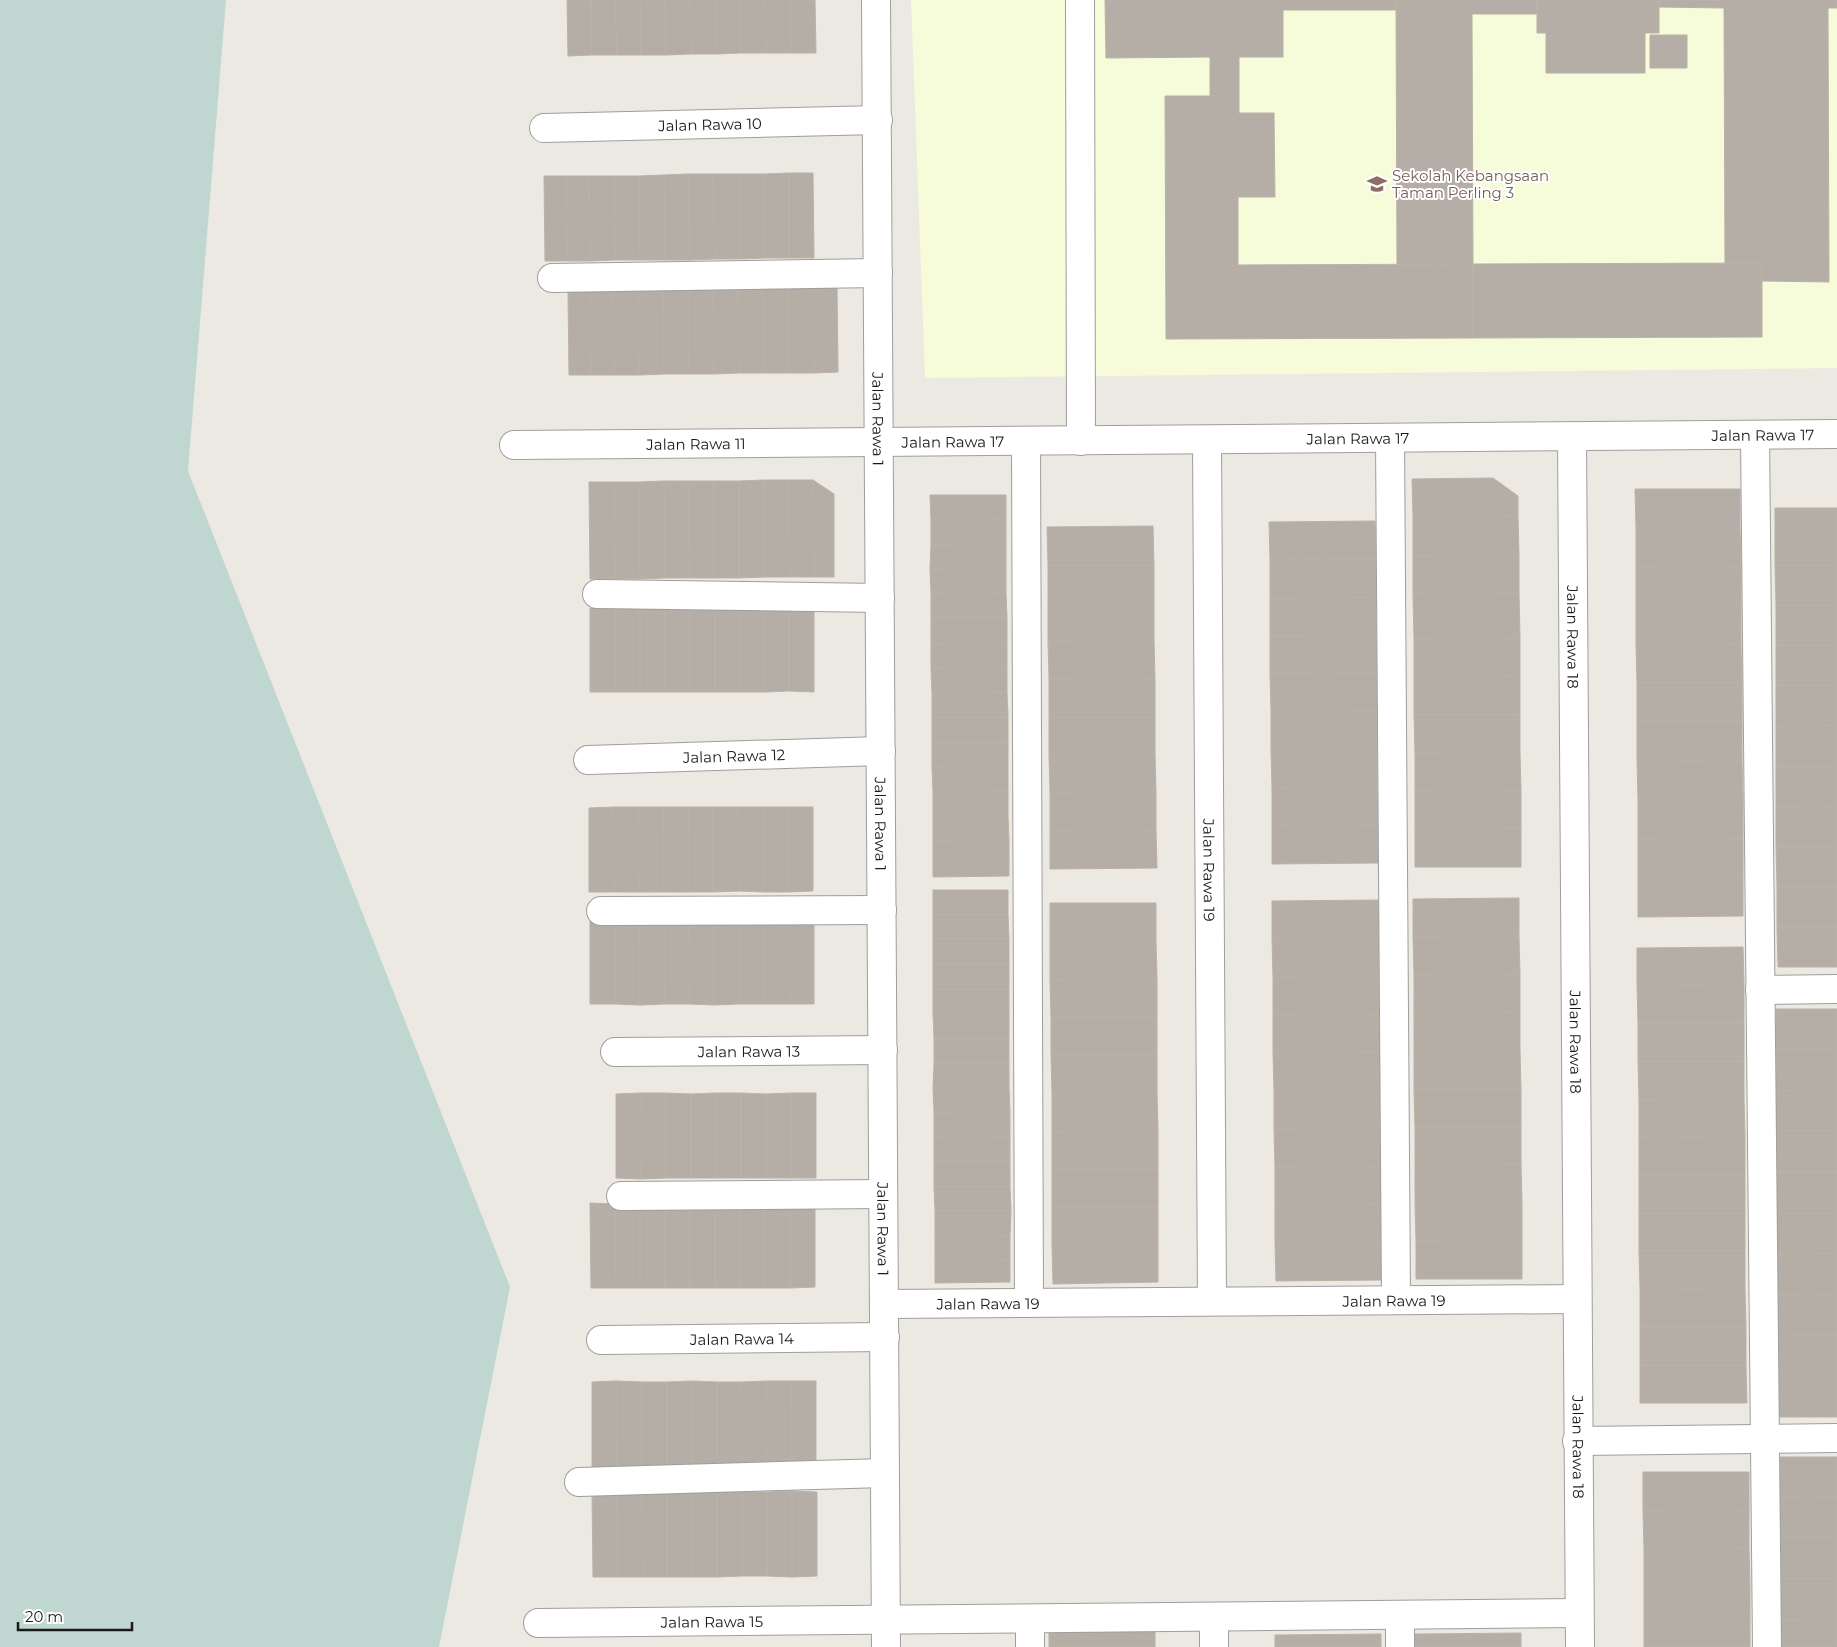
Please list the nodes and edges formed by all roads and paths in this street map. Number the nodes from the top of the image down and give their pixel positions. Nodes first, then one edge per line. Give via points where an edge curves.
1 (876, 0) edge
2 (1080, 0) edge
3 (878, 120) junction
4 (544, 128) dead end
5 (878, 273) junction
6 (552, 278) dead end
7 (1837, 434) edge
8 (1754, 435) junction
9 (1572, 437) junction
10 (1390, 438) junction
11 (1207, 440) junction
12 (1026, 441) junction
13 (1081, 441) junction
14 (880, 442) junction
15 (514, 445) dead end
16 (597, 594) dead end
17 (880, 598) junction
18 (881, 751) junction
19 (588, 760) dead end
20 (882, 910) junction
21 (601, 911) dead end
22 (1837, 989) edge
23 (1760, 990) junction
24 (883, 1050) junction
25 (615, 1052) dead end
26 (883, 1194) junction
27 (621, 1196) dead end
28 (1577, 1299) junction
29 (1396, 1300) junction
30 (1212, 1301) junction
31 (1029, 1303) junction
32 (884, 1304) junction
33 (884, 1337) junction
34 (601, 1340) dead end
35 (1837, 1438) edge
36 (1764, 1439) junction
37 (1577, 1441) junction
38 (885, 1473) junction
39 (579, 1482) dead end
40 (1579, 1613) junction
41 (1400, 1615) junction
42 (1214, 1617) junction
43 (1030, 1619) junction
44 (886, 1620) junction
45 (538, 1623) dead end
46 (886, 1647) edge
47 (1030, 1647) edge
48 (1214, 1647) edge
49 (1400, 1647) edge
50 (1580, 1647) edge
51 (1766, 1647) edge

1 - 3 street, Jalan Rawa 1
2 - 13 street
3 - 4 street, Jalan Rawa 10
3 - 5 street, Jalan Rawa 1
5 - 6 street
5 - 14 street, Jalan Rawa 1
7 - 8 street, Jalan Rawa 17
8 - 9 street, Jalan Rawa 17
8 - 23 street
9 - 10 street, Jalan Rawa 17
9 - 28 street, Jalan Rawa 18
10 - 11 street, Jalan Rawa 17
10 - 29 street
11 - 13 street, Jalan Rawa 17
11 - 30 street, Jalan Rawa 19
12 - 13 street, Jalan Rawa 17
12 - 14 street, Jalan Rawa 17
12 - 31 street
14 - 15 street, Jalan Rawa 11
14 - 17 street, Jalan Rawa 1
16 - 17 street
17 - 18 street, Jalan Rawa 1
18 - 19 street, Jalan Rawa 12
18 - 20 street, Jalan Rawa 1
20 - 21 street
20 - 24 street, Jalan Rawa 1
22 - 23 street
23 - 36 street
24 - 25 street, Jalan Rawa 13
24 - 26 street, Jalan Rawa 1
26 - 27 street
26 - 32 street, Jalan Rawa 1
28 - 29 street, Jalan Rawa 19
28 - 37 street, Jalan Rawa 18
29 - 30 street, Jalan Rawa 19
30 - 31 street, Jalan Rawa 19
31 - 32 street, Jalan Rawa 19
32 - 33 street, Jalan Rawa 1
33 - 34 street, Jalan Rawa 14
33 - 38 street, Jalan Rawa 1
35 - 36 street
36 - 37 street
36 - 51 street
37 - 40 street, Jalan Rawa 18
38 - 39 street
38 - 44 street, Jalan Rawa 1
40 - 41 street, Jalan Rawa 15
40 - 50 street, Jalan Rawa 18
41 - 42 street, Jalan Rawa 15
41 - 49 street
42 - 43 street, Jalan Rawa 15
42 - 48 street
43 - 44 street, Jalan Rawa 15
43 - 47 street
44 - 45 street, Jalan Rawa 15
44 - 46 street, Jalan Rawa 1

